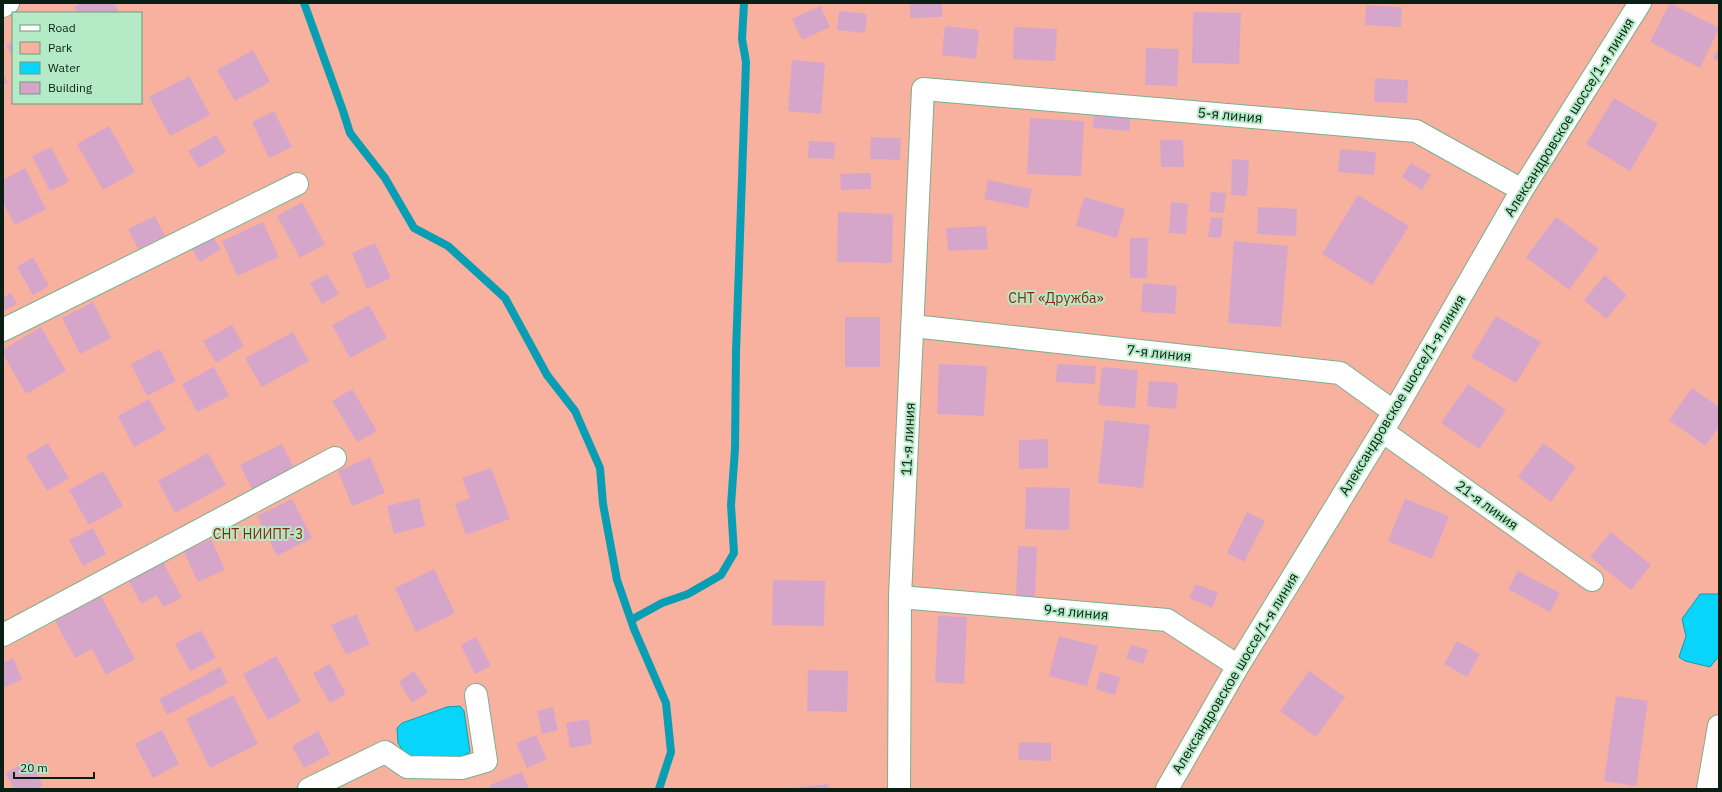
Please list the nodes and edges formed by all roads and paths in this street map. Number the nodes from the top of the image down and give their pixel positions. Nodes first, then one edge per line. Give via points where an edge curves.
1 (8, 3) edge
2 (1640, 3) edge
3 (3, 6) edge
4 (923, 89) joint
5 (296, 184) dead end
6 (1522, 190) junction
7 (913, 326) junction
8 (3, 330) edge
9 (1394, 412) junction
10 (1382, 431) junction
11 (335, 458) dead end
12 (1592, 580) dead end
13 (900, 597) junction
14 (3, 635) edge
15 (1238, 666) junction
16 (476, 696) dead end
17 (1719, 726) edge
18 (309, 789) edge
19 (899, 789) edge
20 (1166, 789) edge
21 (1708, 789) edge

1 - 3 street
2 - 6 street, Александровское шоссе/1-я линия
4 - 6 street, 5-я линия via 1416,131
4 - 7 street, 11-я линия
5 - 8 street
6 - 9 street, Александровское шоссе/1-я линия
7 - 9 street, 7-я линия via 1340,373
7 - 13 street, 11-я линия
9 - 10 street, Александровское шоссе/1-я линия
10 - 12 street, 21-я линия
10 - 15 street, Александровское шоссе/1-я линия
11 - 14 street
13 - 15 street, 9-я линия via 1166,620
13 - 19 street, 11-я линия
15 - 20 street, Александровское шоссе/1-я линия
16 - 18 street via 486,761 462,768 407,766 385,752
17 - 21 street

